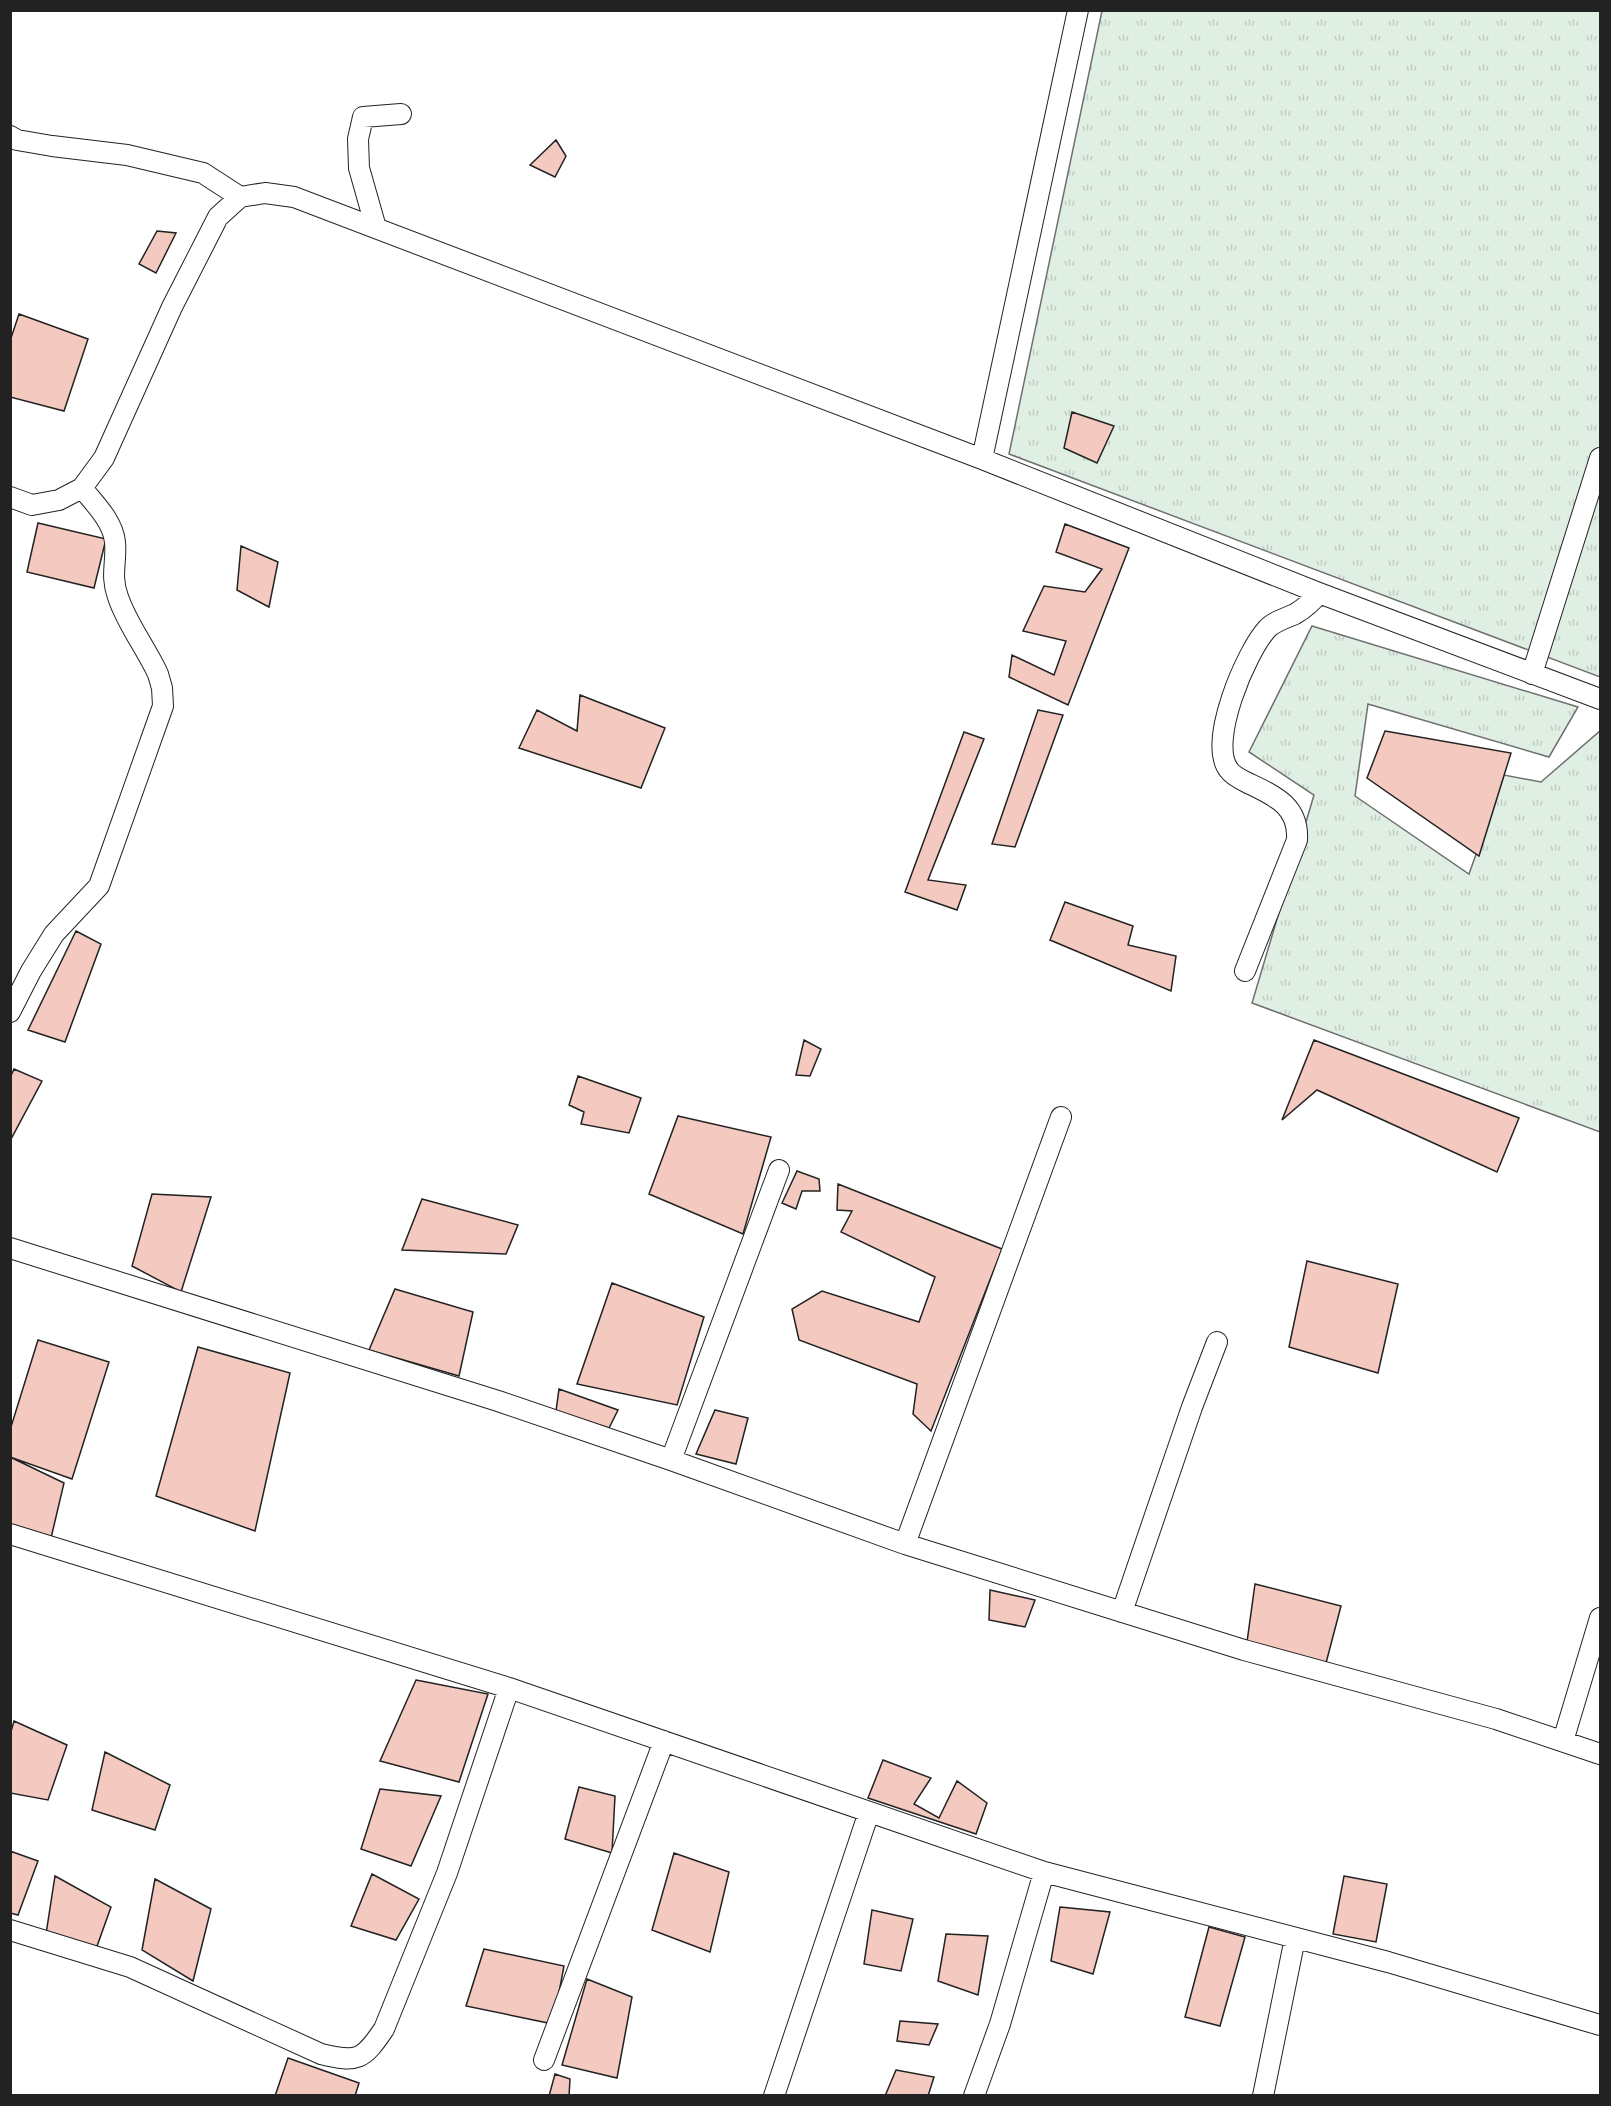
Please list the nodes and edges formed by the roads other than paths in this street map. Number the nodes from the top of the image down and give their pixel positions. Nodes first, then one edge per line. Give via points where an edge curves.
1 (1078, 10) edge
2 (401, 114) dead end
3 (10, 136) edge
4 (240, 197) junction
5 (376, 228) junction
6 (1600, 458) edge
7 (982, 459) junction
8 (82, 488) junction
9 (10, 497) edge
10 (1319, 593) junction
11 (1532, 674) junction
12 (1600, 699) edge
13 (1245, 971) dead end
14 (10, 1012) edge
15 (1061, 1117) dead end
16 (779, 1170) dead end
17 (10, 1248) edge
18 (1217, 1342) dead end
19 (671, 1460) junction
20 (10, 1534) edge
21 (905, 1544) junction
22 (1122, 1612) junction
23 (1600, 1618) edge
24 (509, 1688) junction
25 (664, 1741) junction
26 (1563, 1741) junction
27 (1600, 1754) edge
28 (869, 1812) junction
29 (1044, 1872) junction
30 (10, 1930) edge
31 (1295, 1938) junction
32 (1600, 2025) edge
33 (544, 2060) dead end
34 (774, 2096) edge
35 (974, 2096) edge
36 (1263, 2096) edge

1 - 7 street
2 - 5 street via 363,117 358,139 359,168
3 - 4 street via 127,155 203,173
4 - 5 street via 265,193 294,197
4 - 8 street via 218,217 172,307 104,458
5 - 7 street
6 - 11 street
7 - 10 street
8 - 9 street via 59,500 32,505
8 - 14 street via 113,531 117,595 158,674 163,706 99,886 54,933
10 - 11 street
10 - 13 street via 1310,604 1269,627 1252,649 1234,691 1224,730 1223,756 1228,770 1279,798 1298,828 1298,840
11 - 12 street
15 - 21 street
16 - 19 street
17 - 19 street via 498,1401
18 - 22 street
19 - 21 street
20 - 24 street
21 - 22 street
22 - 26 street
23 - 26 street
24 - 25 street
24 - 30 street via 447,1873 384,2029 369,2052 346,2060 321,2054 130,1967
25 - 28 street
25 - 33 street
26 - 27 street
28 - 29 street
28 - 34 street
29 - 31 street
29 - 35 street via 1000,2024
31 - 32 street
31 - 36 street

